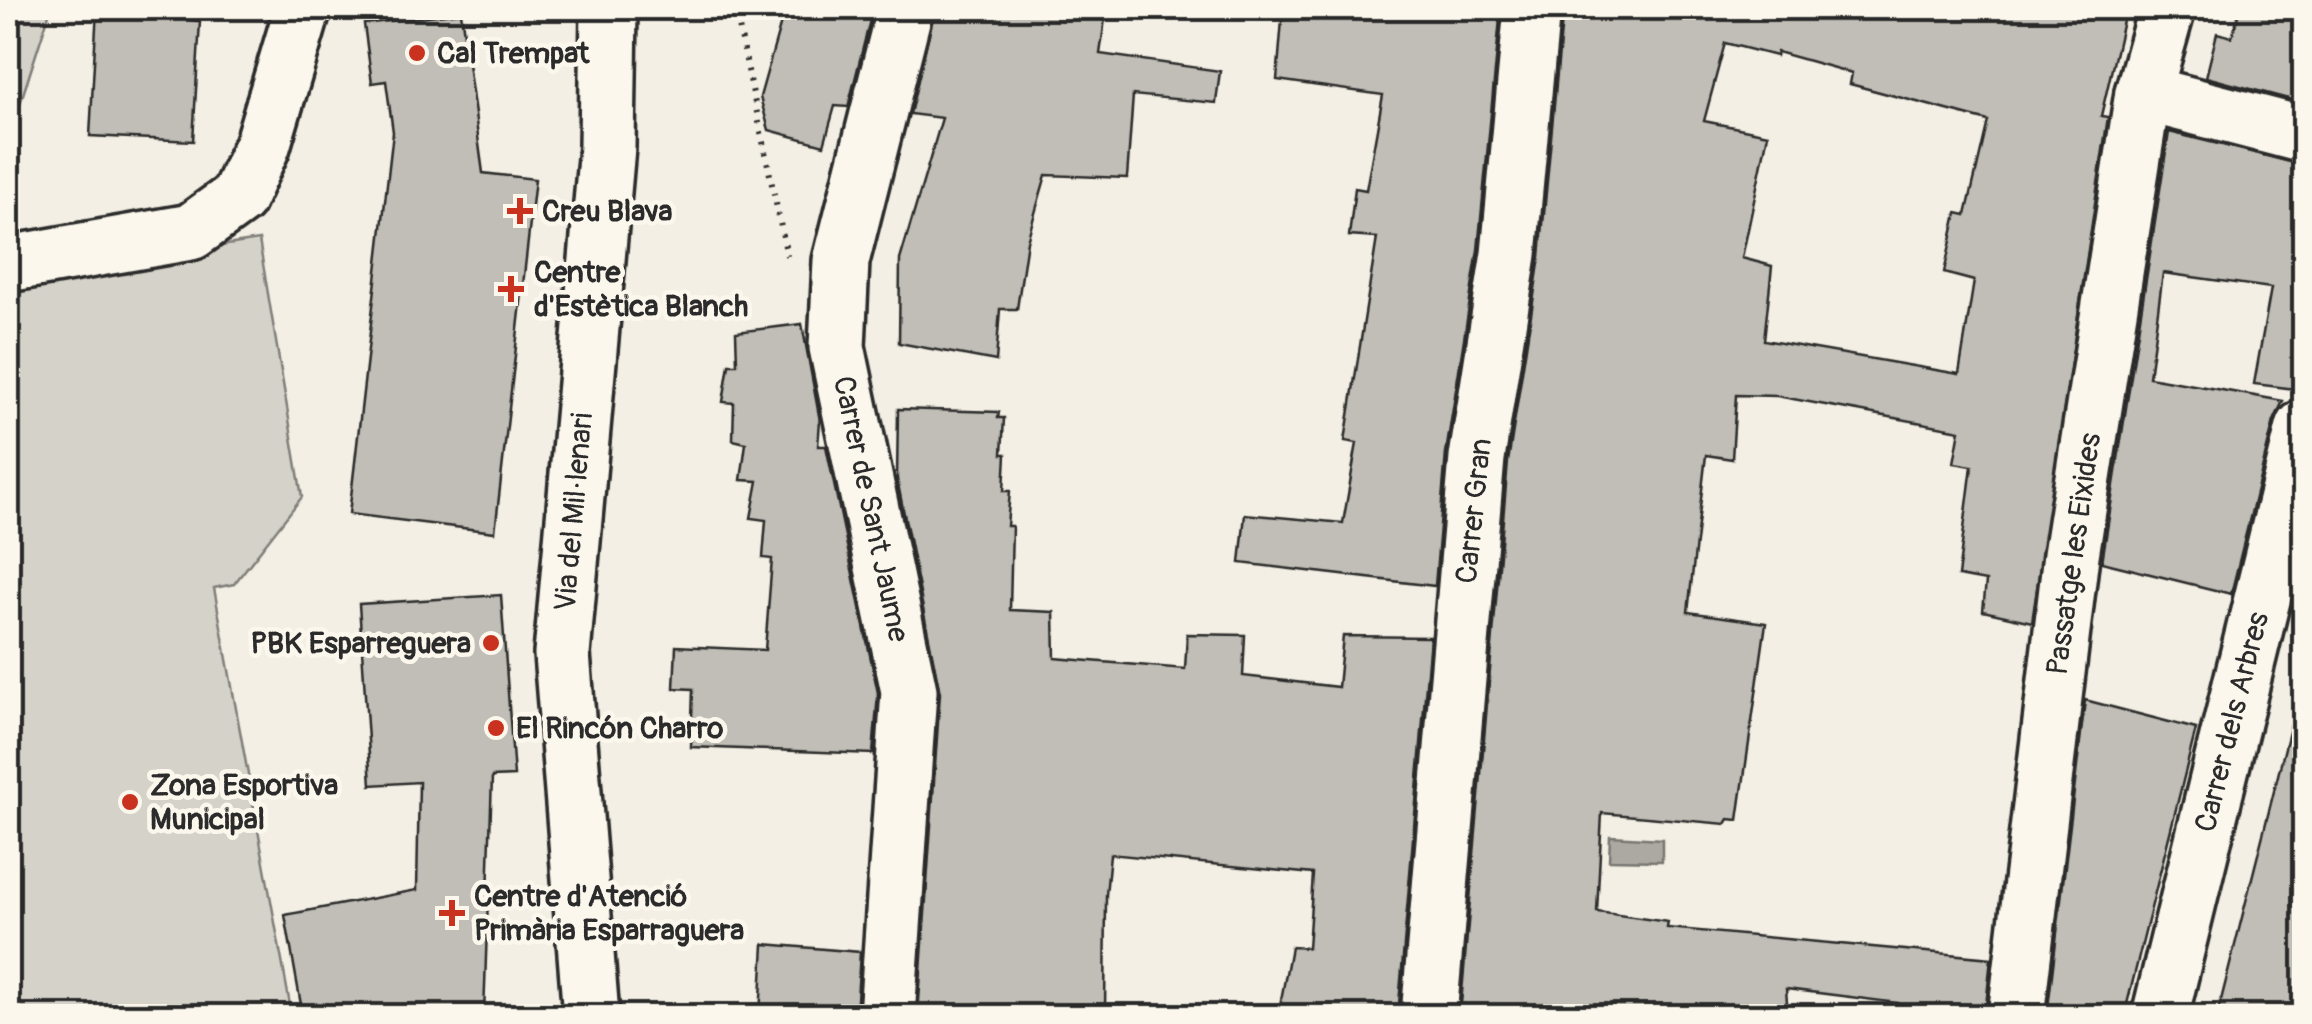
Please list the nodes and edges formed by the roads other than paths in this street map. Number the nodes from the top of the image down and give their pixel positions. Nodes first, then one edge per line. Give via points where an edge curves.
1 (303, 8) edge
2 (609, 8) edge
3 (905, 8) edge
4 (1532, 8) edge
5 (2167, 8) edge
6 (2146, 83) junction
7 (2304, 135) edge
8 (8, 264) edge
9 (2304, 428) edge
10 (591, 1016) edge
11 (887, 1016) edge
12 (1429, 1016) edge
13 (2016, 1016) edge
14 (2160, 1016) edge

1 - 8 street via 262,146 238,198 191,232
2 - 10 street, Via del Mil·lenari via 607,147 562,654
3 - 11 street, Carrer de Sant Jaume via 840,261 837,347 909,691
4 - 12 street, Carrer Gran via 1509,254 1477,458
5 - 6 street, Passatge les Eixides
6 - 7 street
6 - 13 street, Passatge les Eixides via 2071,554
9 - 14 street, Carrer dels Arbres

